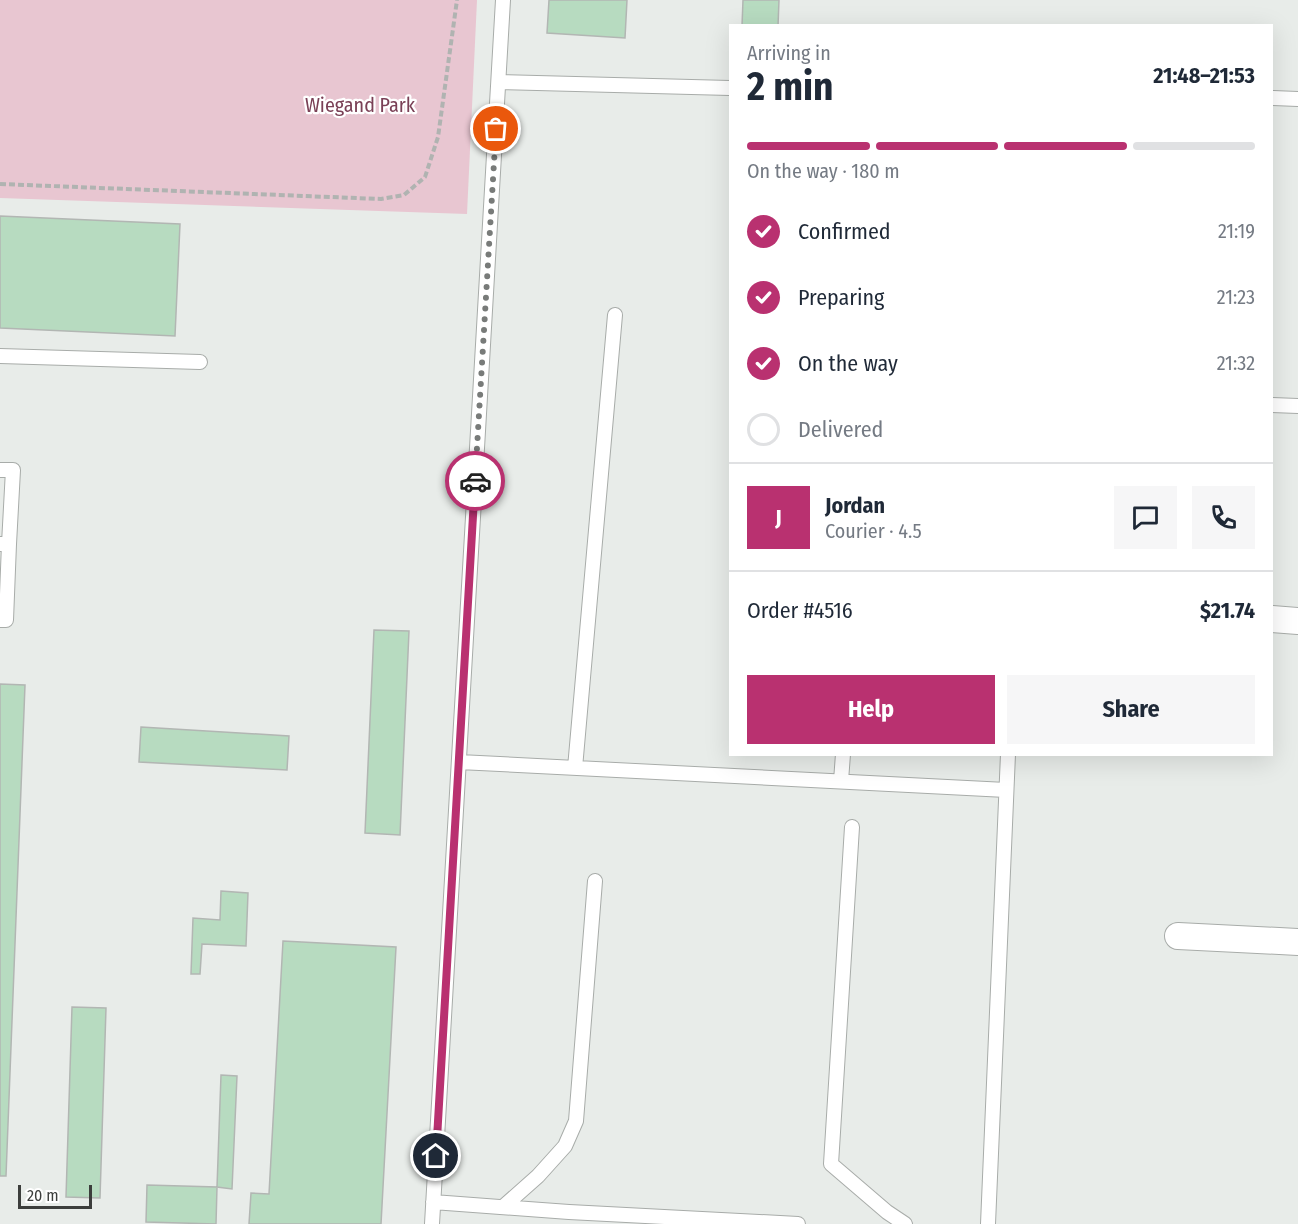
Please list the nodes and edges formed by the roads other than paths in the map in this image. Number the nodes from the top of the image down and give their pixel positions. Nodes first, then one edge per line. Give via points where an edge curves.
1 (503, 0) edge
2 (499, 82) junction
3 (729, 88) edge
4 (1273, 98) edge
5 (1298, 99) edge
6 (615, 315) dead end
7 (0, 356) edge
8 (200, 362) dead end
9 (1273, 405) edge
10 (1298, 406) edge
11 (0, 470) edge
12 (4, 544) edge
13 (0, 620) edge
14 (1273, 620) edge
15 (1298, 621) edge
16 (843, 756) edge
17 (1008, 756) edge
18 (459, 762) junction
19 (576, 768) junction
20 (841, 781) junction
21 (1006, 790) junction
22 (852, 827) dead end
23 (595, 881) dead end
24 (1178, 936) dead end
25 (1298, 942) edge
26 (433, 1202) junction
27 (503, 1208) junction
28 (432, 1224) edge
29 (798, 1224) edge
30 (905, 1224) edge
31 (988, 1224) edge

1 - 2 lane
2 - 3 lane
2 - 18 lane
4 - 5 lane
6 - 19 lane
7 - 8 lane
9 - 10 lane
11 - 12 lane via 13,470
12 - 13 lane via 6,620
14 - 15 street
16 - 20 lane
17 - 21 lane
18 - 19 lane
18 - 26 lane
19 - 20 lane
20 - 21 lane
21 - 31 lane
22 - 30 lane via 831,1164
23 - 27 lane via 576,1121 565,1146
24 - 25 street
26 - 27 lane
26 - 28 lane
27 - 29 lane

